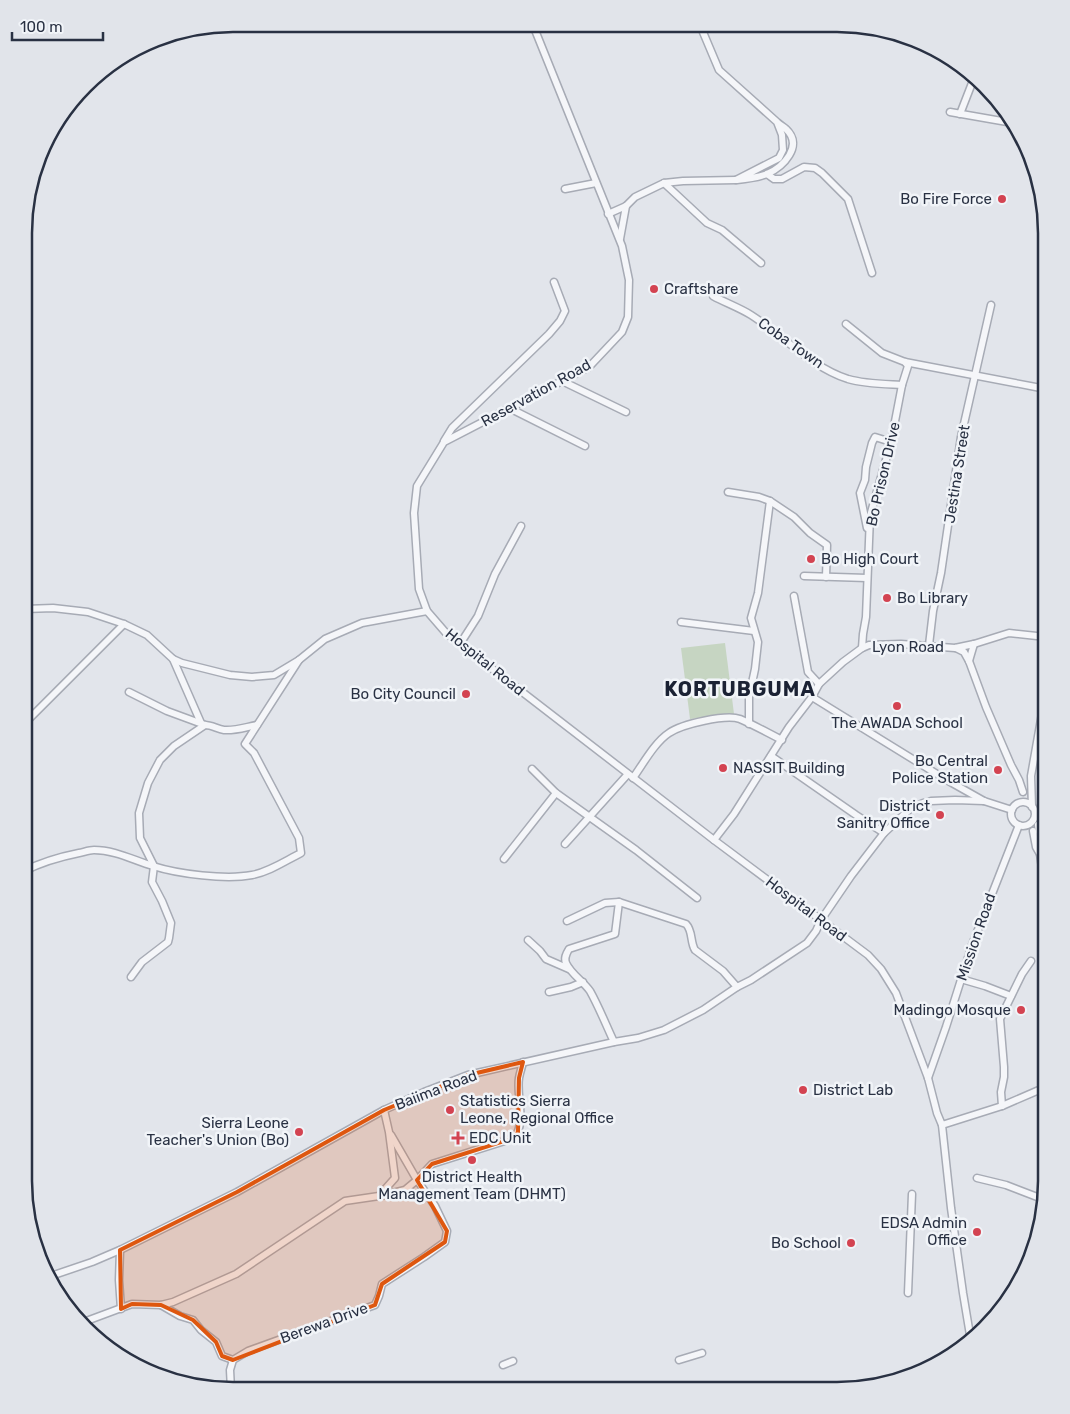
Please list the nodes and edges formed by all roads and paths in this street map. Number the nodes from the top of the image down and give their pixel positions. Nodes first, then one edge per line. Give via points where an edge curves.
1 (536, 32) edge
2 (703, 32) edge
3 (972, 84) edge
4 (950, 112) dead end
5 (960, 114) junction
6 (1004, 121) edge
7 (777, 122) junction
8 (767, 174) junction
9 (736, 180) junction
10 (596, 183) junction
11 (664, 183) junction
12 (565, 189) dead end
13 (626, 206) junction
14 (608, 214) junction
15 (620, 240) junction
16 (761, 263) dead end
17 (872, 273) dead end
18 (554, 282) dead end
19 (713, 296) dead end
20 (991, 305) dead end
21 (846, 324) dead end
22 (905, 362) junction
23 (976, 374) junction
24 (562, 381) junction
25 (902, 385) junction
26 (1038, 387) edge
27 (509, 408) junction
28 (626, 412) dead end
29 (444, 442) junction
30 (891, 442) junction
31 (584, 446) dead end
32 (728, 492) dead end
33 (770, 501) junction
34 (521, 526) dead end
35 (869, 537) junction
36 (804, 576) dead end
37 (826, 577) junction
38 (867, 578) junction
39 (794, 596) dead end
40 (32, 609) edge
41 (427, 611) junction
42 (681, 622) dead end
43 (124, 624) junction
44 (754, 631) junction
45 (1038, 636) edge
46 (460, 644) junction
47 (974, 644) junction
48 (929, 646) junction
49 (862, 648) junction
50 (955, 648) junction
51 (174, 659) junction
52 (299, 660) junction
53 (969, 661) junction
54 (819, 684) junction
55 (129, 692) dead end
56 (812, 697) junction
57 (32, 716) edge
58 (203, 724) junction
59 (749, 724) junction
60 (256, 725) junction
61 (1038, 736) edge
62 (782, 740) junction
63 (771, 756) junction
64 (532, 769) dead end
65 (631, 776) junction
66 (1031, 776) junction
67 (1023, 792) junction
68 (556, 793) junction
69 (984, 801) junction
70 (1019, 803) junction
71 (1032, 806) junction
72 (1012, 810) junction
73 (589, 817) junction
74 (1036, 822) junction
75 (1021, 825) junction
76 (1038, 827) edge
77 (1033, 832) junction
78 (884, 833) junction
79 (1038, 835) edge
80 (714, 840) junction
81 (565, 844) dead end
82 (1038, 850) edge
83 (504, 859) dead end
84 (154, 866) junction
85 (32, 867) edge
86 (697, 898) dead end
87 (619, 902) junction
88 (821, 920) junction
89 (567, 921) dead end
90 (528, 940) dead end
91 (1031, 961) dead end
92 (570, 970) junction
93 (131, 977) dead end
94 (962, 979) junction
95 (583, 982) junction
96 (737, 987) junction
97 (549, 992) dead end
98 (1011, 996) junction
99 (614, 1042) junction
100 (523, 1062) junction
101 (928, 1078) junction
102 (1038, 1090) edge
103 (1002, 1106) junction
104 (384, 1110) junction
105 (942, 1125) junction
106 (389, 1132) junction
107 (977, 1178) dead end
108 (417, 1180) junction
109 (912, 1194) dead end
110 (379, 1196) junction
111 (1037, 1197) edge
112 (120, 1250) junction
113 (56, 1275) edge
114 (908, 1293) dead end
115 (161, 1306) junction
116 (121, 1308) junction
117 (88, 1320) edge
118 (969, 1332) edge
119 (702, 1353) dead end
120 (232, 1360) junction
121 (679, 1360) dead end
122 (513, 1361) dead end
123 (503, 1365) dead end
124 (230, 1382) edge

1 - 10 street, Reservation Road
2 - 7 street via 719,70
3 - 5 street
4 - 5 street
5 - 6 street
7 - 8 street via 787,130 793,142 787,160
7 - 9 street via 783,150 779,158
8 - 9 street
8 - 17 street via 774,179 782,179 804,167 815,168 822,173 848,199
9 - 11 street
10 - 12 street
10 - 14 street, Reservation Road
11 - 13 street via 635,197
11 - 16 street via 707,222 722,230
13 - 14 street
13 - 15 street
14 - 15 street, Reservation Road
15 - 24 street, Reservation Road via 629,280 628,317 622,332 589,367
18 - 29 street via 565,311 560,321 452,428
19 - 25 street, Coba Town via 751,315 807,358 848,379
20 - 23 street, Jestina Street
21 - 22 street via 882,353
22 - 23 street
22 - 25 street, Bo Prison Drive via 908,366
23 - 26 street
23 - 48 street, Jestina Street via 961,437
24 - 27 street, Reservation Road
24 - 28 street
25 - 30 street, Bo Prison Drive
27 - 29 street, Reservation Road
27 - 31 street
29 - 41 street via 417,486 414,513 419,589
30 - 35 street, Bo Prison Drive via 870,516
30 - 35 street via 875,437 866,467 860,493
32 - 33 street
33 - 37 street via 827,545
33 - 44 street via 758,593 751,618
34 - 46 street via 495,574 478,616
35 - 38 street, Bo Prison Drive
36 - 37 street
37 - 38 street
38 - 49 street, Bo Prison Drive
39 - 54 street via 808,672
40 - 43 street via 88,612
41 - 46 street, Hospital Road
41 - 52 street via 362,623 325,639
42 - 44 street
43 - 51 street via 148,635
43 - 57 street
44 - 59 street via 758,642 749,697
45 - 47 street, Lyon Road via 1009,633
46 - 65 street, Hospital Road
47 - 50 street, Lyon Road
47 - 53 street
48 - 49 street, Lyon Road via 902,644
48 - 50 street, Lyon Road
49 - 54 street, Lyon Road
50 - 53 street via 964,652
51 - 52 street via 230,675 252,677 274,675
51 - 58 street
52 - 60 street
53 - 67 street
54 - 56 street, Lyon Road
55 - 58 street
56 - 62 street, Lyon Road
56 - 69 street
58 - 60 street via 224,730
58 - 84 street via 160,760 148,783 139,813 140,838
59 - 62 street
59 - 65 street via 738,718 713,719 670,732
60 - 84 street via 246,744 254,753 299,838 301,853 273,868 237,877 185,873
61 - 66 street
62 - 63 street, Lyon Road
63 - 78 street
63 - 80 street, Lyon Road
64 - 68 street
65 - 73 street
65 - 80 street, Hospital Road
66 - 67 street
66 - 71 street
67 - 70 street
68 - 73 street
68 - 83 street
69 - 72 street
69 - 78 street, Baiima Road via 923,803 910,809
70 - 71 street
70 - 72 street
71 - 74 street
72 - 75 street via 1012,818
73 - 81 street
73 - 86 street
74 - 75 street
74 - 76 street
75 - 77 street
75 - 94 street, Mission Road via 997,879
77 - 79 street
77 - 82 street
78 - 88 street, Baiima Road
80 - 88 street, Hospital Road
84 - 85 street via 115,852 92,850 58,857
84 - 93 street via 152,882 171,923 169,938 142,962
87 - 89 street via 604,903
87 - 92 street via 615,934 569,949 565,962
87 - 96 street via 686,924 690,927 695,950 723,971
88 - 96 street, Baiima Road via 807,943
88 - 101 street, Hospital Road via 868,955 881,969 896,993
90 - 92 street via 546,959
91 - 98 street
92 - 95 street
94 - 98 street
94 - 101 street, Mission Road
95 - 97 street
95 - 99 street
96 - 99 street, Baiima Road via 703,1010 664,1030
98 - 103 street via 1000,1019 1004,1066
99 - 100 street, Baiima Road
100 - 104 street, Baiima Road via 468,1075
100 - 108 street via 519,1078 520,1123 514,1138 432,1164
101 - 105 street, Hospital Road
102 - 103 street
103 - 105 street
104 - 106 street
104 - 112 street, Baiima Road via 237,1192
105 - 118 street, Hospital Road
106 - 108 street, Berewa Drive
106 - 110 street via 395,1178
107 - 111 street
108 - 110 street via 405,1190
108 - 120 street, Berewa Drive via 436,1206 448,1231 445,1242 382,1284 374,1305 248,1351
109 - 114 street
110 - 115 street via 345,1201 236,1274
112 - 113 street, Baiima Road
112 - 116 street
115 - 116 street via 132,1304
115 - 120 street via 193,1320 216,1342 222,1356
116 - 117 street
119 - 121 street
120 - 124 street
122 - 123 street

